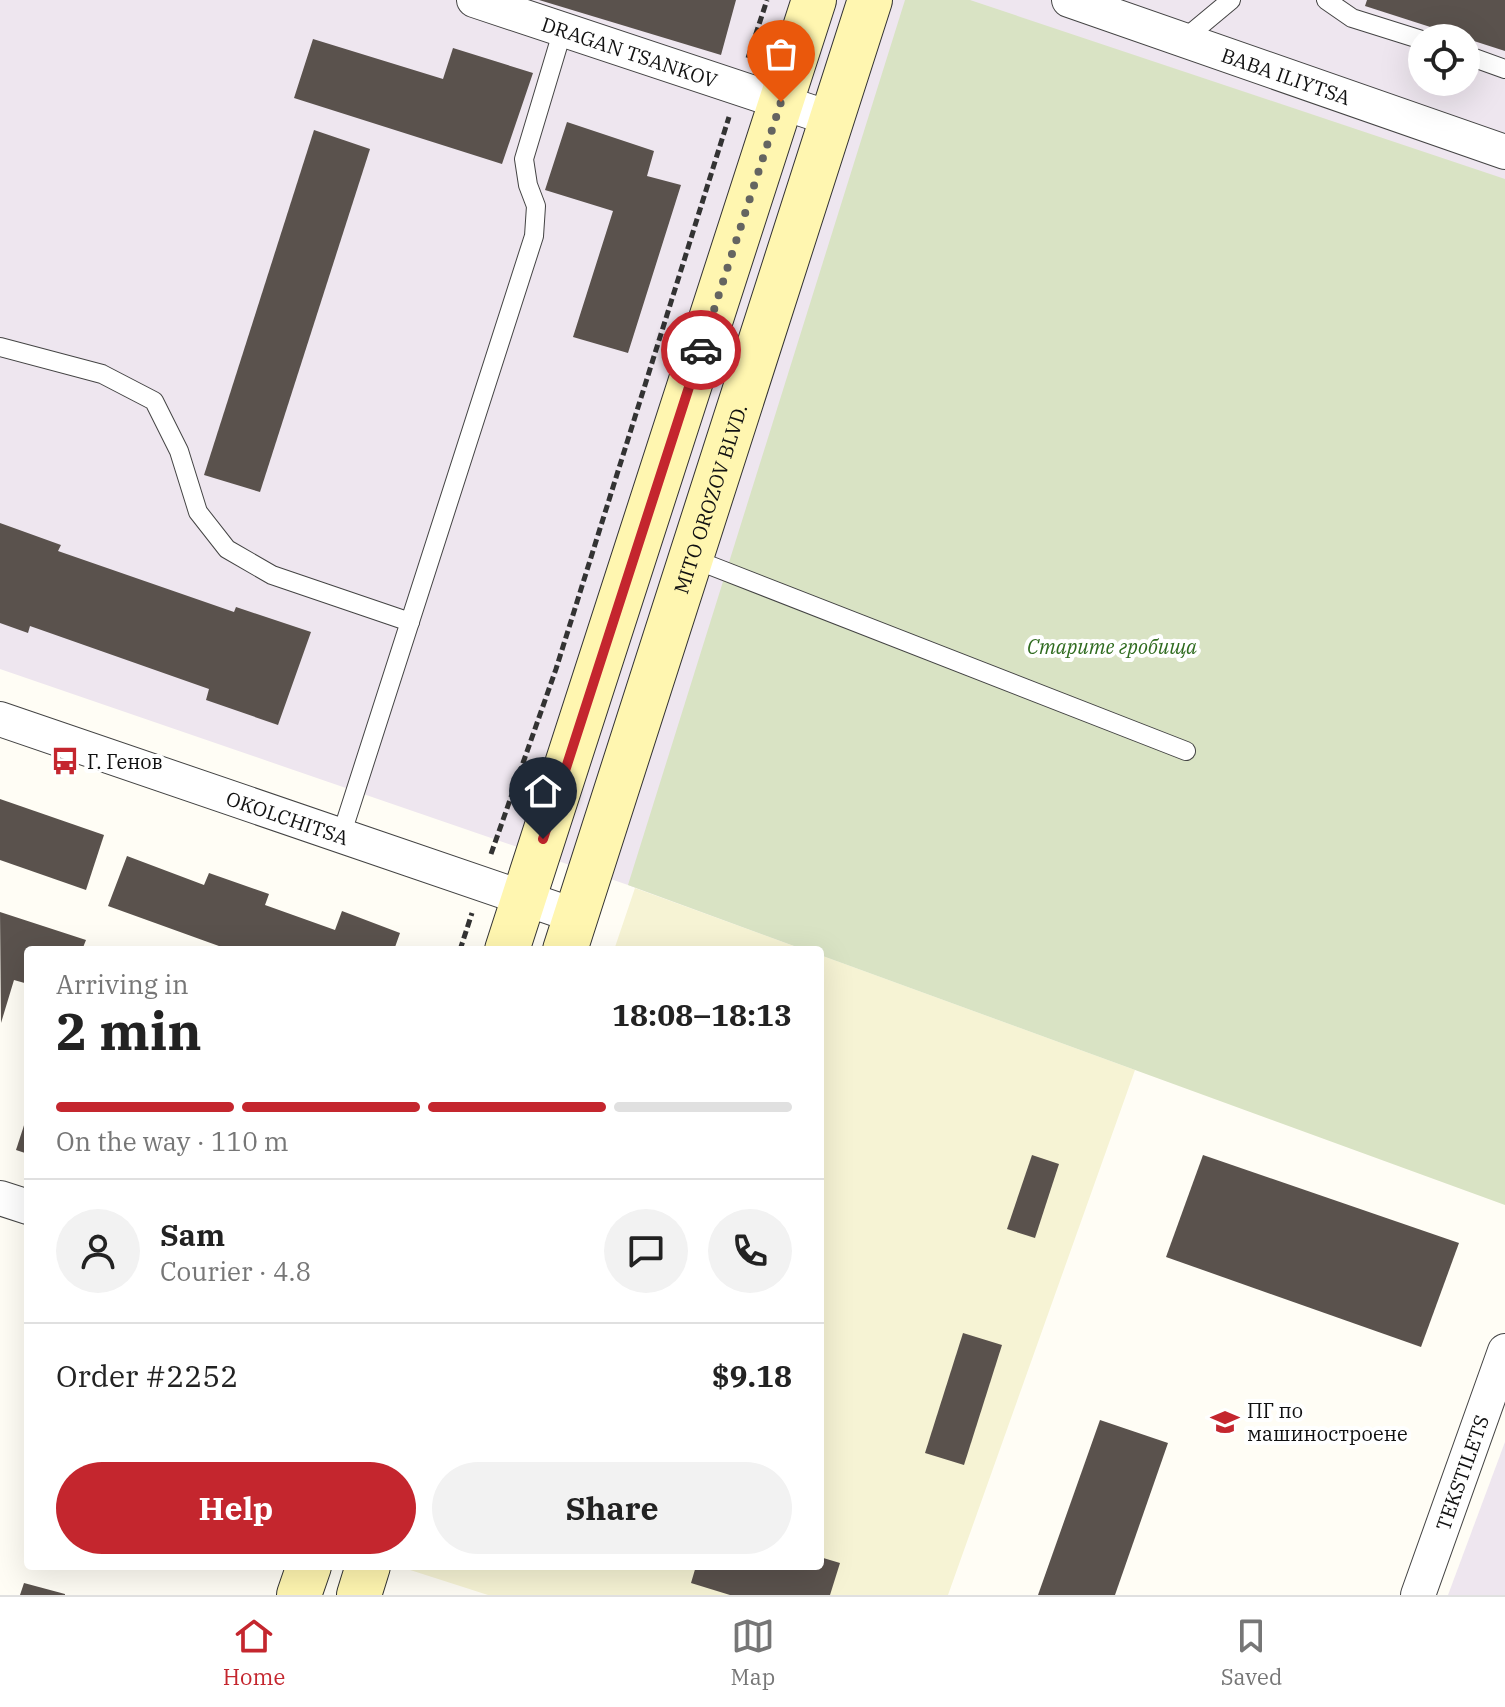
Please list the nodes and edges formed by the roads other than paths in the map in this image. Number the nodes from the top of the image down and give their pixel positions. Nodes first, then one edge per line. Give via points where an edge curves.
1 (814, 0) edge
2 (870, 0) edge
3 (1231, 0) edge
4 (1326, 0) edge
5 (479, 1) edge
6 (1080, 2) edge
7 (563, 29) junction
8 (1408, 36) edge
9 (1183, 40) junction
10 (1480, 60) edge
11 (1505, 69) edge
12 (781, 102) junction
13 (832, 119) junction
14 (1505, 152) edge
15 (0, 347) edge
16 (691, 558) junction
17 (410, 622) junction
18 (0, 719) edge
19 (1186, 751) dead end
20 (341, 836) junction
21 (524, 898) junction
22 (571, 933) edge
23 (508, 946) edge
24 (0, 1198) edge
25 (24, 1206) edge
26 (1505, 1351) edge
27 (308, 1570) edge
28 (367, 1570) edge
29 (299, 1595) edge
30 (359, 1595) edge
31 (1418, 1595) edge

1 - 12 main road
2 - 13 main road, MITO OROZOV BLVD.
3 - 9 lane
4 - 8 lane via 1352,18
5 - 7 street, DRAGAN TSANKOV
6 - 9 street, BABA ILIYTSA
7 - 12 street, DRAGAN TSANKOV
7 - 17 lane via 524,159 536,206 534,236
9 - 14 street, BABA ILIYTSA
10 - 11 lane
12 - 13 street, DRAGAN TSANKOV
12 - 21 main road
13 - 16 main road, MITO OROZOV BLVD.
15 - 17 lane via 102,374 154,401 179,451 198,512 227,549 272,575
16 - 19 lane
16 - 22 main road, MITO OROZOV BLVD.
17 - 20 lane
18 - 20 street, OKOLCHITSA
20 - 21 street, OKOLCHITSA
21 - 22 street, OKOLCHITSA
21 - 23 main road
24 - 25 street
26 - 31 street, TEKSTILETS
27 - 29 main road
28 - 30 main road

